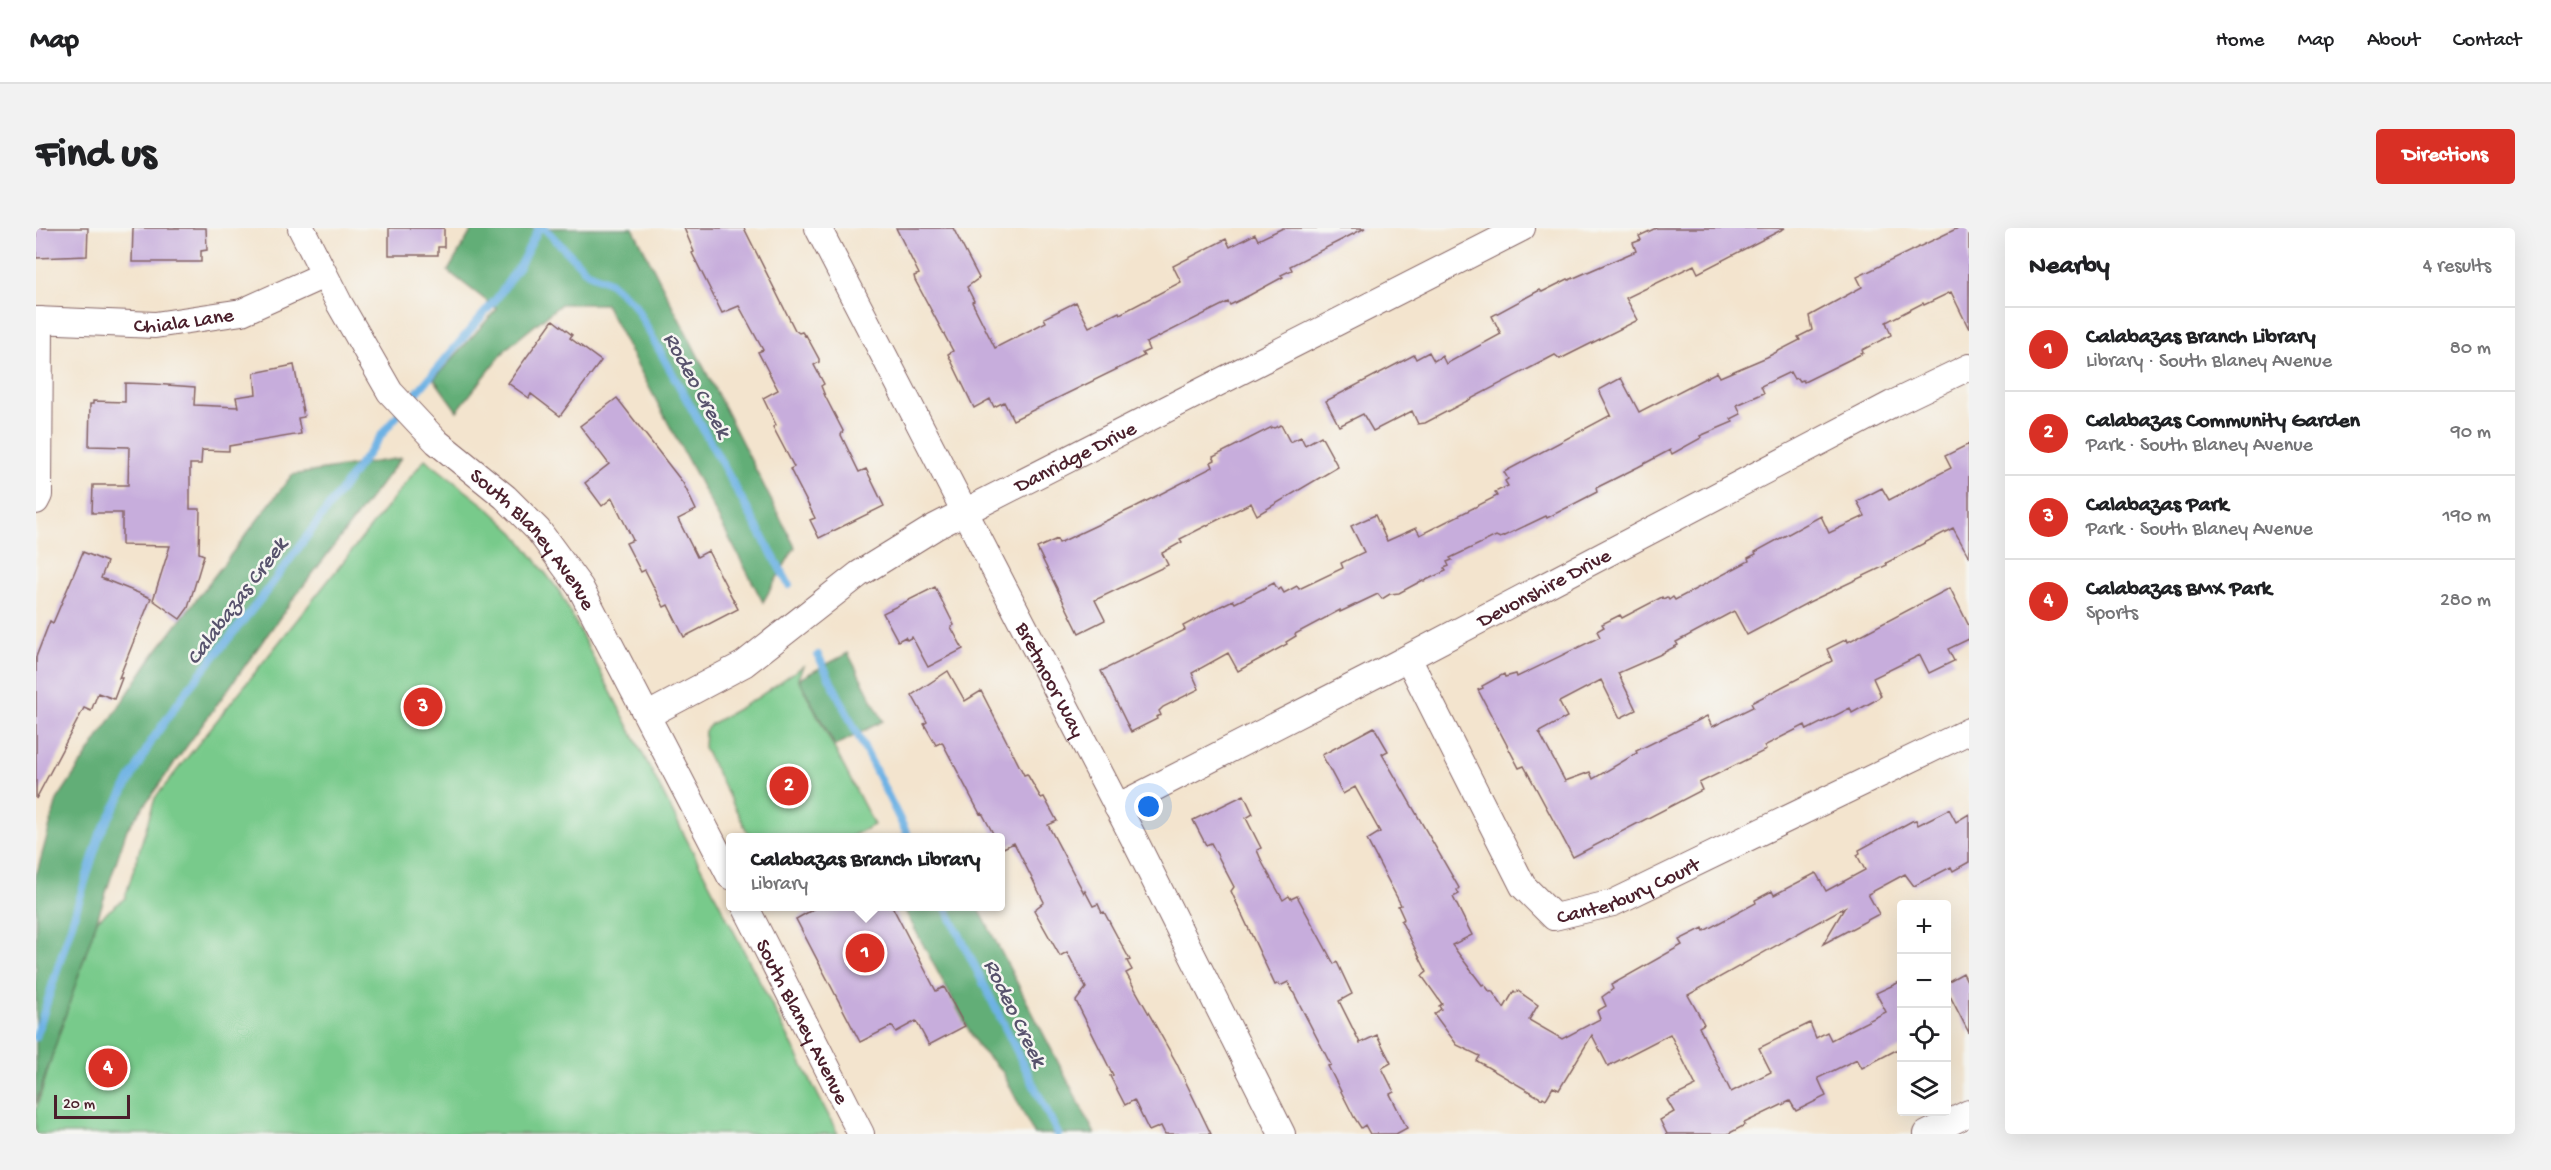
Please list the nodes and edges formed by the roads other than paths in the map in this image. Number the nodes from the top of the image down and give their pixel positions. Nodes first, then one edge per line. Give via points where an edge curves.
1 (301, 228) edge
2 (818, 228) edge
3 (1522, 228) edge
4 (324, 275) junction
5 (38, 320) edge
6 (1969, 368) edge
7 (36, 501) edge
8 (963, 513) junction
9 (1408, 658) junction
10 (648, 715) junction
11 (1969, 731) edge
12 (1117, 807) junction
13 (726, 868) edge
14 (748, 911) edge
15 (1969, 1113) edge
16 (861, 1134) edge
17 (1282, 1134) edge
18 (1926, 1134) edge

1 - 4 street, South Blaney Avenue
2 - 8 street, Bretmoor Way
3 - 8 street, Danridge Drive
4 - 5 street, Chiala Lane via 242,312 155,325
4 - 10 street, South Blaney Avenue via 390,392 437,442 505,497 560,557
5 - 7 street
6 - 9 street, Devonshire Drive via 1892,404
8 - 10 street, Danridge Drive via 860,574 744,664
8 - 12 street, Bretmoor Way
9 - 11 street, Canterbury Court via 1523,886 1554,917 1613,903
9 - 12 street, Devonshire Drive
10 - 13 street, South Blaney Avenue
12 - 17 street, Bretmoor Way
14 - 16 street, South Blaney Avenue
15 - 18 street

